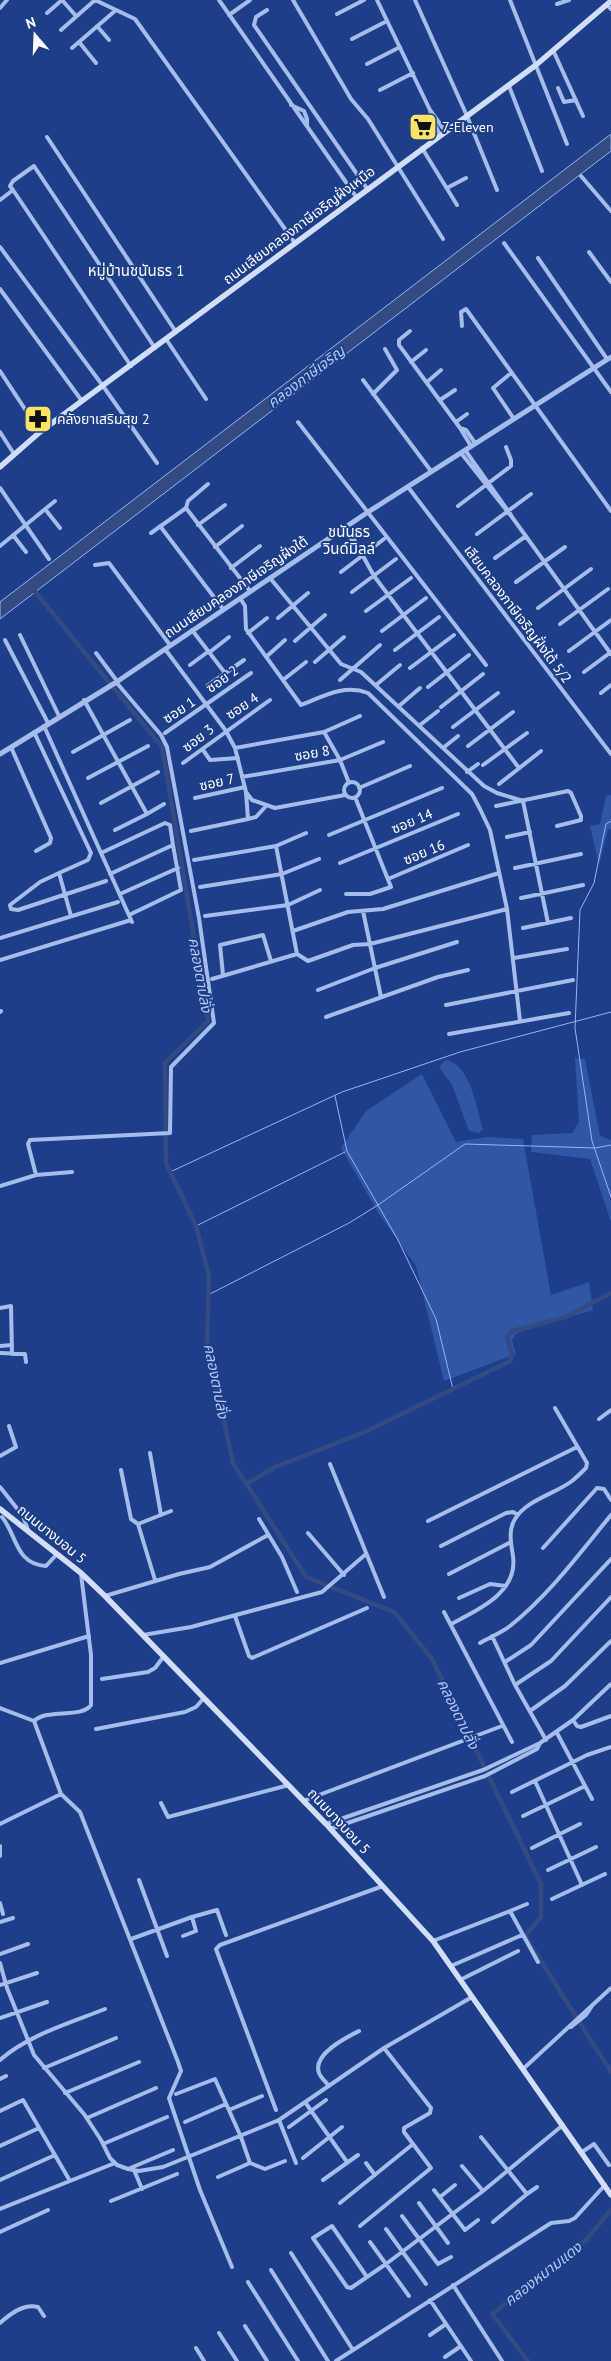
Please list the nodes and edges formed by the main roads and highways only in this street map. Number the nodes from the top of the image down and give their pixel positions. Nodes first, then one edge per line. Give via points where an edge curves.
1 (610, 5) edge
2 (0, 467) edge
3 (0, 1509) edge
4 (3, 1516) edge
5 (611, 2195) edge

1 - 2 main road, ถนนเลียบคลองภาษีเจริญฝั่งเหนือ via 509,86 40,432
3 - 4 main road, ถนนบางบอน 5
4 - 5 main road, ถนนบางบอน 5 via 28,1531 81,1573 289,1785 433,1941

